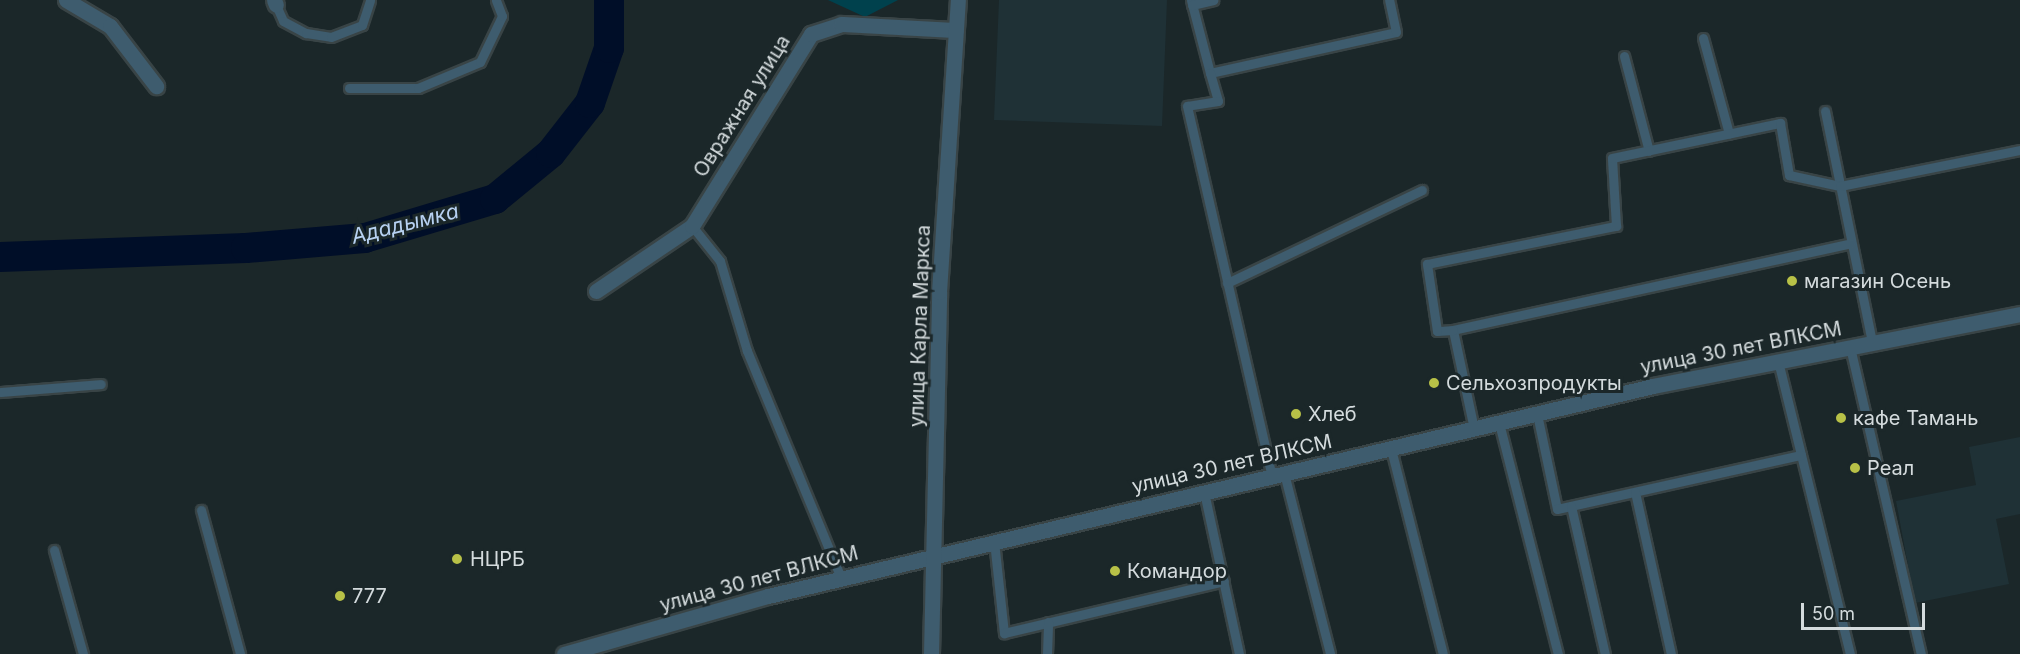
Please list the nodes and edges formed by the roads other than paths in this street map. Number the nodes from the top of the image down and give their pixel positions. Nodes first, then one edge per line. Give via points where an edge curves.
1 (66, 0) edge
2 (370, 0) edge
3 (496, 0) edge
4 (958, 0) edge
5 (1214, 0) edge
6 (1389, 0) edge
7 (1192, 2) edge
8 (275, 3) edge
9 (956, 30) junction
10 (1703, 39) dead end
11 (1624, 56) dead end
12 (1210, 73) junction
13 (156, 86) dead end
14 (349, 88) dead end
15 (1824, 111) dead end
16 (1729, 134) junction
17 (2020, 150) edge
18 (1649, 151) junction
19 (1840, 186) junction
20 (1422, 190) dead end
21 (692, 226) junction
22 (1851, 243) junction
23 (1227, 283) junction
24 (596, 291) dead end
25 (2020, 314) edge
26 (1453, 330) junction
27 (1872, 343) junction
28 (1850, 347) junction
29 (1778, 362) junction
30 (101, 384) dead end
31 (0, 392) edge
32 (1537, 414) junction
33 (1499, 423) junction
34 (1474, 429) junction
35 (1391, 449) junction
36 (1801, 456) junction
37 (1278, 475) junction
38 (1204, 492) junction
39 (1635, 492) junction
40 (1571, 506) junction
41 (201, 510) dead end
42 (994, 541) junction
43 (54, 550) dead end
44 (936, 555) junction
45 (841, 578) junction
46 (1224, 581) junction
47 (1048, 622) junction
48 (83, 654) edge
49 (240, 654) edge
50 (564, 654) edge
51 (931, 654) edge
52 (1047, 654) edge
53 (1239, 654) edge
54 (1330, 654) edge
55 (1443, 654) edge
56 (1558, 654) edge
57 (1605, 654) edge
58 (1671, 654) edge
59 (1850, 654) edge
60 (1921, 654) edge

1 - 13 street via 110,26
2 - 8 lane via 362,25 331,37 306,33 283,21
3 - 14 lane via 502,16 480,62 418,88
4 - 9 street, улица Карла Маркса
5 - 7 lane
6 - 12 lane via 1396,32
7 - 12 lane
9 - 21 street, Овражная улица via 841,24 811,34
9 - 44 street, улица Карла Маркса via 939,292
10 - 16 lane
11 - 18 lane
12 - 23 lane via 1218,101 1186,106
15 - 19 lane
16 - 18 lane
16 - 19 lane via 1779,123 1789,175
17 - 19 lane
18 - 26 lane via 1612,158 1616,226 1427,264 1437,332
19 - 22 lane
20 - 23 lane
21 - 24 street, Овражная улица
21 - 45 lane via 720,261 747,351
22 - 26 lane
22 - 27 lane
23 - 37 lane
25 - 27 street, улица 30 лет ВЛКСМ
26 - 34 lane
27 - 28 street, улица 30 лет ВЛКСМ
28 - 29 street, улица 30 лет ВЛКСМ
28 - 60 lane
29 - 32 street, улица 30 лет ВЛКСМ
29 - 36 lane
30 - 31 lane
32 - 33 street, улица 30 лет ВЛКСМ
32 - 40 lane via 1557,509
33 - 34 street, улица 30 лет ВЛКСМ
33 - 56 lane
34 - 35 street, улица 30 лет ВЛКСМ
35 - 37 street, улица 30 лет ВЛКСМ
35 - 55 lane
36 - 39 lane
36 - 59 lane
37 - 38 street, улица 30 лет ВЛКСМ
37 - 54 lane
38 - 42 street, улица 30 лет ВЛКСМ
38 - 46 lane
39 - 40 lane
39 - 58 lane
40 - 57 lane
41 - 49 lane
42 - 44 street, улица 30 лет ВЛКСМ
42 - 47 lane via 1004,633
43 - 48 lane
44 - 45 street, улица 30 лет ВЛКСМ
44 - 51 street, улица Карла Маркса
45 - 50 street, улица 30 лет ВЛКСМ
46 - 47 lane
46 - 53 lane
47 - 52 lane

